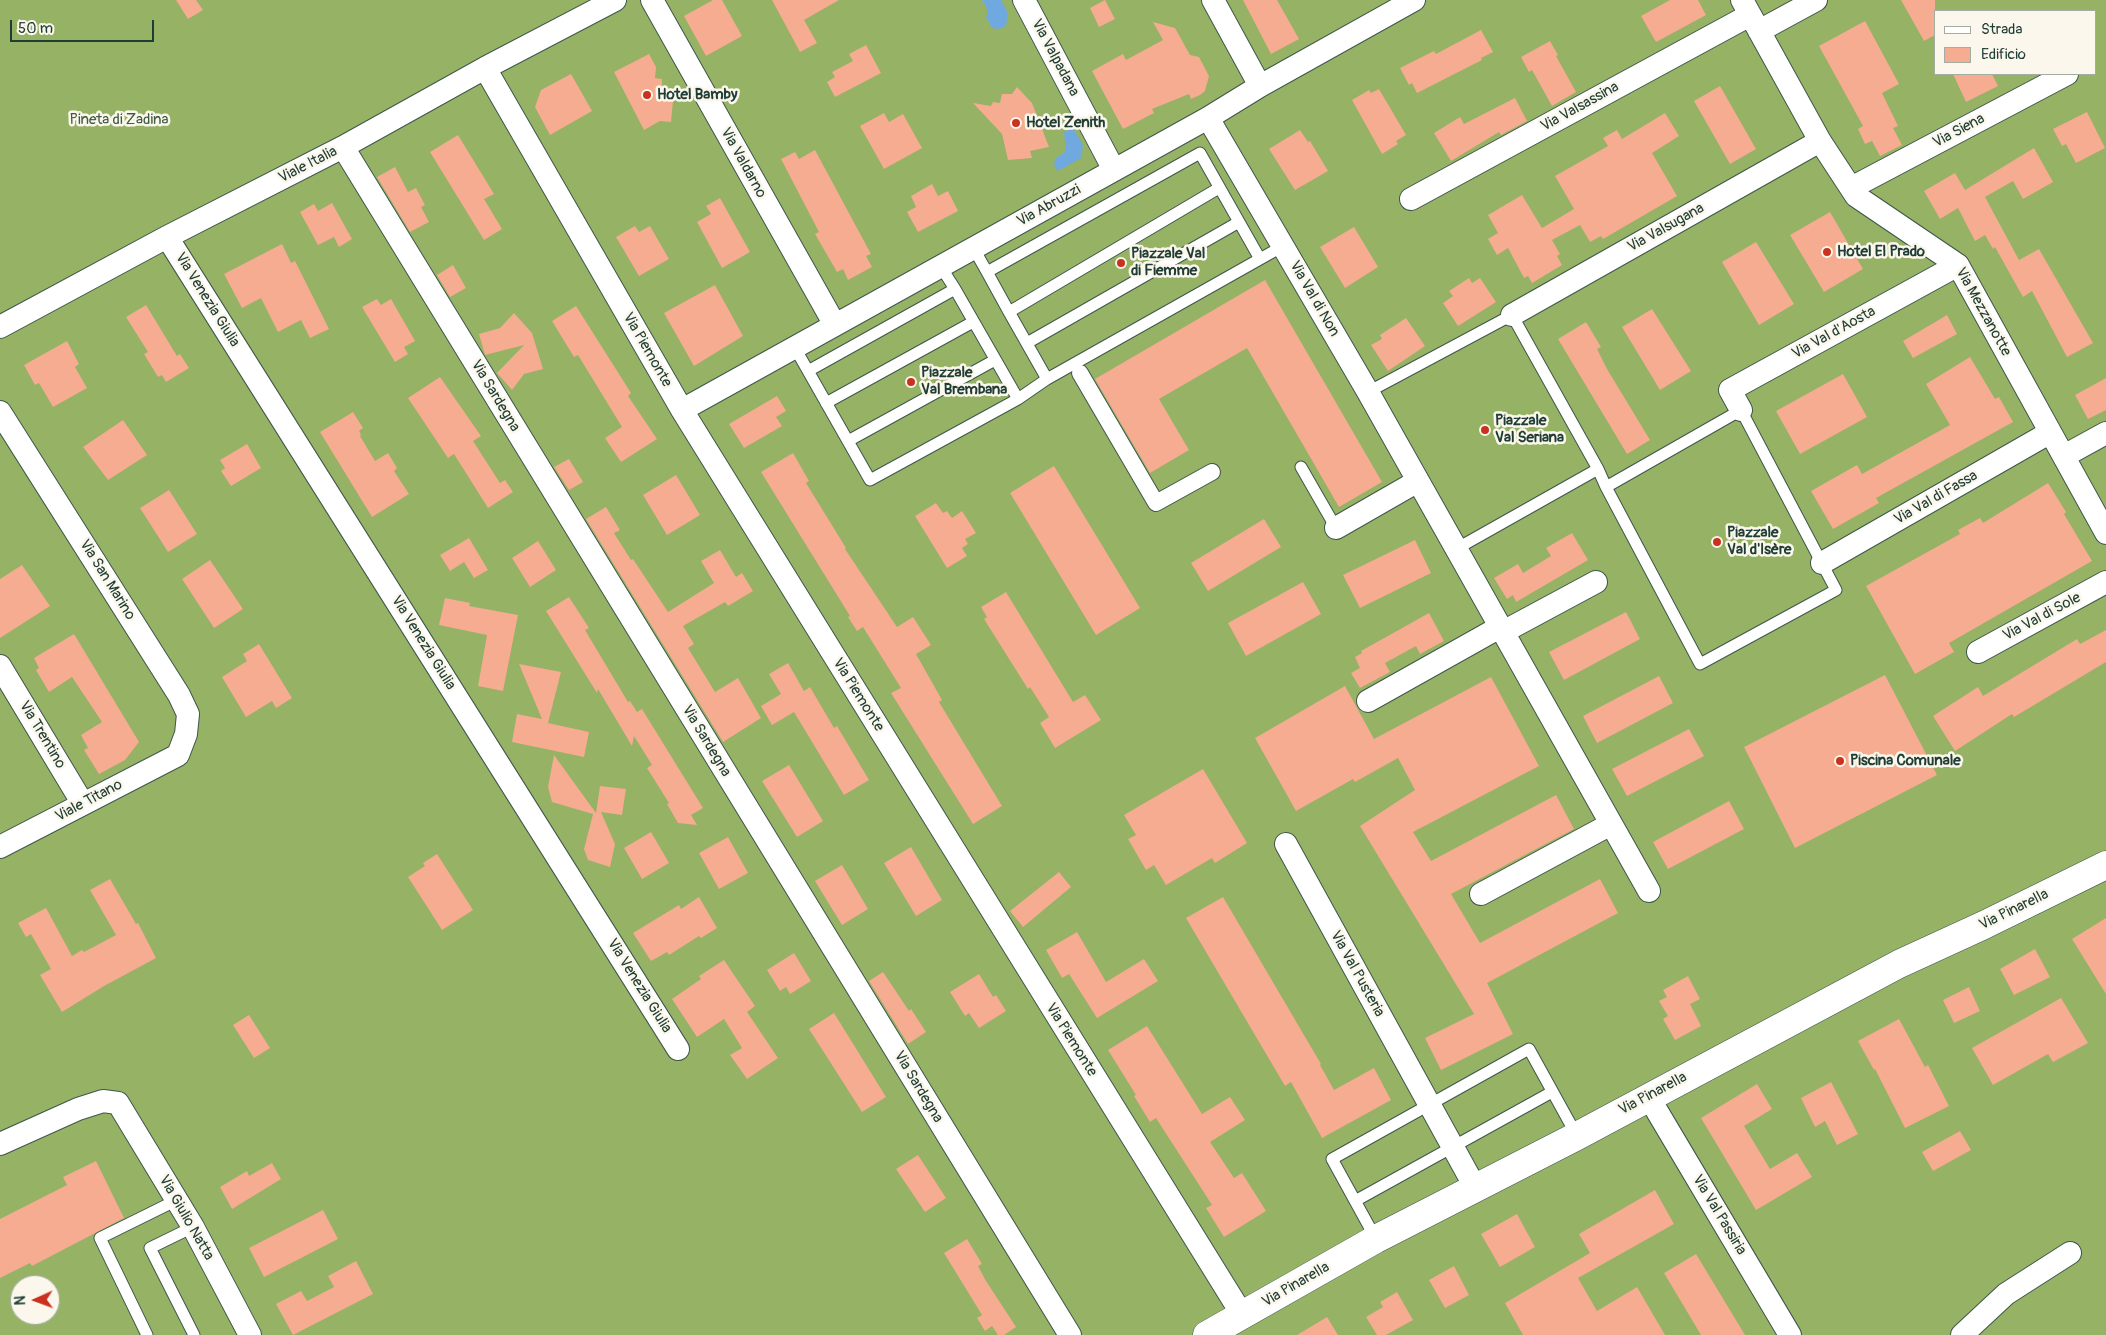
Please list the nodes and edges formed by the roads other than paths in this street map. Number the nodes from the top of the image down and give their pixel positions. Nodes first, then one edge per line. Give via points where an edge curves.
1 (616, 0) edge
2 (652, 0) edge
3 (1024, 0) edge
4 (1213, 0) edge
5 (1414, 0) edge
6 (1816, 0) edge
7 (1750, 15) edge
8 (485, 68) junction
9 (2065, 75) edge
10 (1260, 86) junction
11 (1208, 118) junction
12 (1820, 141) junction
13 (343, 147) junction
14 (1114, 170) junction
15 (1220, 188) junction
16 (1851, 188) junction
17 (1410, 199) dead end
18 (1239, 222) junction
19 (167, 237) junction
20 (1283, 246) junction
21 (1260, 259) junction
22 (960, 260) junction
23 (1958, 264) junction
24 (987, 272) junction
25 (955, 289) junction
26 (1009, 312) junction
27 (1512, 315) junction
28 (974, 322) junction
29 (835, 325) junction
30 (0, 327) edge
31 (1027, 343) junction
32 (795, 348) junction
33 (995, 360) junction
34 (808, 371) junction
35 (1080, 373) dead end
36 (1047, 379) junction
37 (1368, 392) junction
38 (1018, 399) junction
39 (826, 403) junction
40 (682, 410) junction
41 (1741, 410) junction
42 (0, 412) edge
43 (2049, 433) junction
44 (2106, 433) edge
45 (848, 441) junction
46 (2064, 456) junction
47 (1301, 466) dead end
48 (1598, 469) junction
49 (1212, 472) dead end
50 (1418, 481) junction
51 (1606, 487) junction
52 (1336, 528) joint
53 (2106, 533) edge
54 (1456, 549) junction
55 (1822, 563) junction
56 (1596, 582) dead end
57 (2106, 582) edge
58 (1502, 630) junction
59 (1978, 652) dead end
60 (0, 666) edge
61 (1368, 701) dead end
62 (178, 754) joint
63 (83, 804) junction
64 (1611, 824) junction
65 (1286, 844) dead end
66 (0, 847) edge
67 (2106, 865) edge
68 (1649, 891) dead end
69 (1481, 894) dead end
70 (678, 1049) dead end
71 (1552, 1092) junction
72 (1648, 1096) junction
73 (1429, 1105) junction
74 (1577, 1136) junction
75 (0, 1144) edge
76 (1452, 1147) junction
77 (1476, 1189) junction
78 (177, 1200) junction
79 (1355, 1201) junction
80 (193, 1227) junction
81 (1376, 1239) junction
82 (2070, 1253) dead end
83 (1242, 1316) junction
84 (245, 1333) edge
85 (147, 1335) edge
86 (194, 1335) edge
87 (1070, 1335) edge
88 (1207, 1335) edge
89 (1790, 1335) edge
90 (1962, 1335) edge

1 - 8 street, Viale Italia
2 - 29 street, Via Valdarno
3 - 14 street, Via Valpadana
4 - 10 street
5 - 10 street, Via Abruzzi
6 - 7 street, Via Valsassina
7 - 12 street, Via Mezzanotte
7 - 17 street, Via Valsassina
8 - 13 street, Viale Italia
8 - 40 street, Via Piemonte
9 - 16 street, Via Siena
10 - 11 street, Via Abruzzi
11 - 14 street, Via Abruzzi
11 - 20 street, Via Val di Non
12 - 16 street, Via Mezzanotte
12 - 27 street, Via Valsugana
13 - 19 street, Viale Italia
13 - 87 street, Via Sardegna
14 - 22 street, Via Abruzzi
15 - 18 lane
15 - 24 lane via 1200,153
15 - 26 lane
16 - 23 street, Via Mezzanotte via 1856,196
18 - 21 lane
18 - 31 lane
19 - 30 street, Viale Italia
19 - 70 street, Via Venezia Giulia
20 - 21 lane
20 - 37 street, Via Val di Non
21 - 36 lane
22 - 24 lane
22 - 25 lane
22 - 29 street, Via Abruzzi
23 - 41 street, Via Val d'Aosta via 1730,390
23 - 43 street, Via Mezzanotte
24 - 26 lane
25 - 28 lane
25 - 34 lane
26 - 31 lane
27 - 37 lane
27 - 48 lane
28 - 33 lane
28 - 39 lane
29 - 32 street, Via Abruzzi
31 - 36 lane
32 - 34 lane
32 - 40 street, Via Abruzzi
33 - 38 lane
33 - 45 lane
34 - 39 lane
35 - 49 street via 1156,503
36 - 38 lane
37 - 50 street, Via Val di Non
38 - 45 lane via 870,480
39 - 45 lane
40 - 83 street, Via Piemonte
41 - 51 lane
41 - 55 lane
42 - 62 street, Via San Marino via 179,694 188,714 186,734
43 - 46 street, Via Mezzanotte
43 - 55 street, Via Val di Fassa
44 - 46 street
46 - 53 street, Via Mezzanotte
47 - 52 lane
48 - 51 lane
48 - 54 lane
50 - 52 street
50 - 54 street, Via Val di Non
51 - 55 lane via 1700,664 1836,590
54 - 58 street, Via Val di Non
56 - 58 street
57 - 59 street, Via Val di Sole
58 - 61 street
58 - 64 street, Via Val di Non
60 - 63 street, Via Trentino
62 - 63 street, Viale Titano
63 - 66 street, Viale Titano
64 - 68 street, Via Val di Non
64 - 69 street
65 - 73 street, Via Val Pusteria
67 - 72 street, Via Pinarella via 1898,964
71 - 73 lane via 1529,1049
71 - 74 lane
71 - 76 lane
72 - 74 street, Via Pinarella
72 - 89 street, Via Val Passiria
73 - 76 street, Via Val Pusteria
73 - 79 lane via 1332,1158
74 - 77 street, Via Pinarella
75 - 78 street, Via Giulio Natta via 78,1109 103,1101 118,1103
76 - 77 street, Via Val Pusteria
76 - 79 lane
77 - 81 street, Via Pinarella
78 - 80 street, Via Giulio Natta
78 - 85 lane via 100,1238
79 - 81 lane
80 - 84 street, Via Giulio Natta
80 - 86 lane via 150,1248
81 - 83 street, Via Pinarella
82 - 90 street via 2006,1294
83 - 88 street, Via Pinarella

